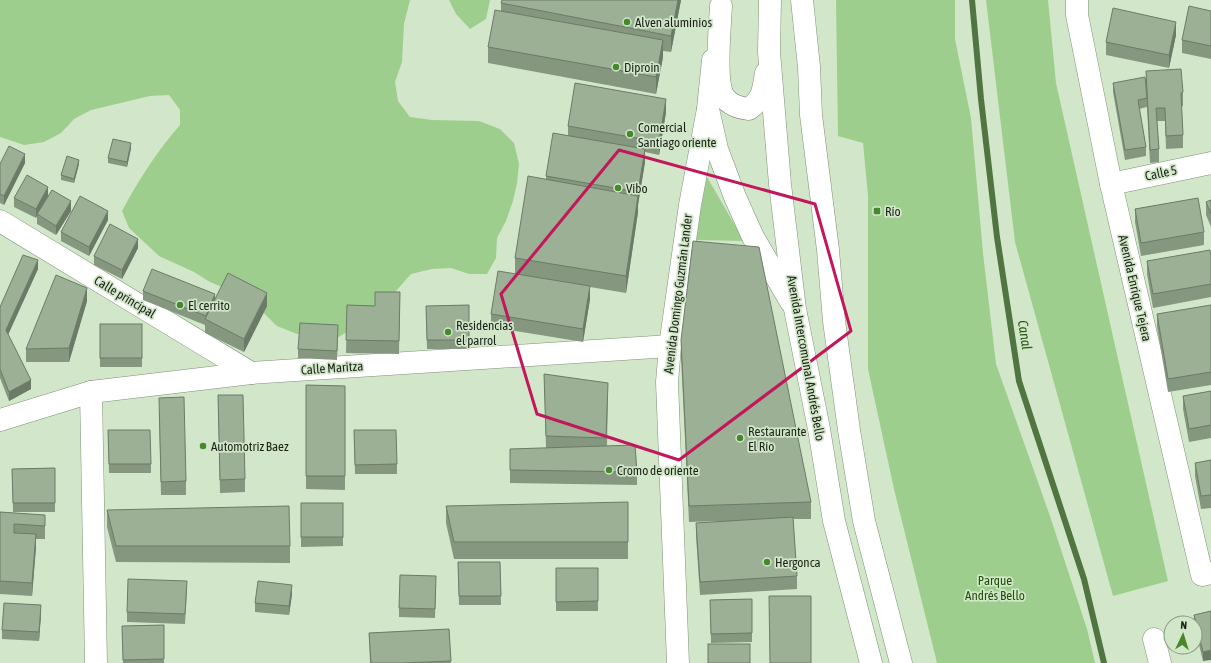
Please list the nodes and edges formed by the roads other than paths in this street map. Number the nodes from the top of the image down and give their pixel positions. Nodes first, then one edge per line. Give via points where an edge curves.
1 (770, 0) edge
2 (802, 0) edge
3 (1077, 0) edge
4 (722, 3) edge
5 (769, 52) junction
6 (708, 109) junction
7 (1211, 162) edge
8 (1111, 184) junction
9 (0, 221) edge
10 (795, 309) junction
11 (670, 346) junction
12 (251, 373) junction
13 (91, 392) junction
14 (0, 420) edge
15 (1206, 574) edge
16 (1154, 639) dead end
17 (96, 663) edge
18 (678, 663) edge
19 (871, 663) edge
20 (901, 663) edge
21 (1160, 663) edge

1 - 5 street, Avenida Intercomunal Andrés Bello
2 - 20 street via 811,115 849,430 864,521
3 - 8 street, Avenida Enrique Tejera via 1077,15
4 - 5 street via 720,85 724,98 730,104 749,109 758,103 763,92
4 - 6 street, Avenida Domingo Guzmán Lander
5 - 10 street, Avenida Intercomunal Andrés Bello via 780,184
6 - 10 street via 717,149 753,238
6 - 11 street, Avenida Domingo Guzmán Lander via 690,205
7 - 8 street, Calle 5
8 - 15 street, Avenida Enrique Tejera
9 - 12 street, Calle principal
10 - 19 street, Avenida Intercomunal Andrés Bello via 834,521
11 - 12 street, Calle Maritza
11 - 18 street, Avenida Domingo Guzmán Lander via 667,390
12 - 13 street, Calle Maritza
13 - 14 street, Calle Maritza
13 - 17 street
16 - 21 street

